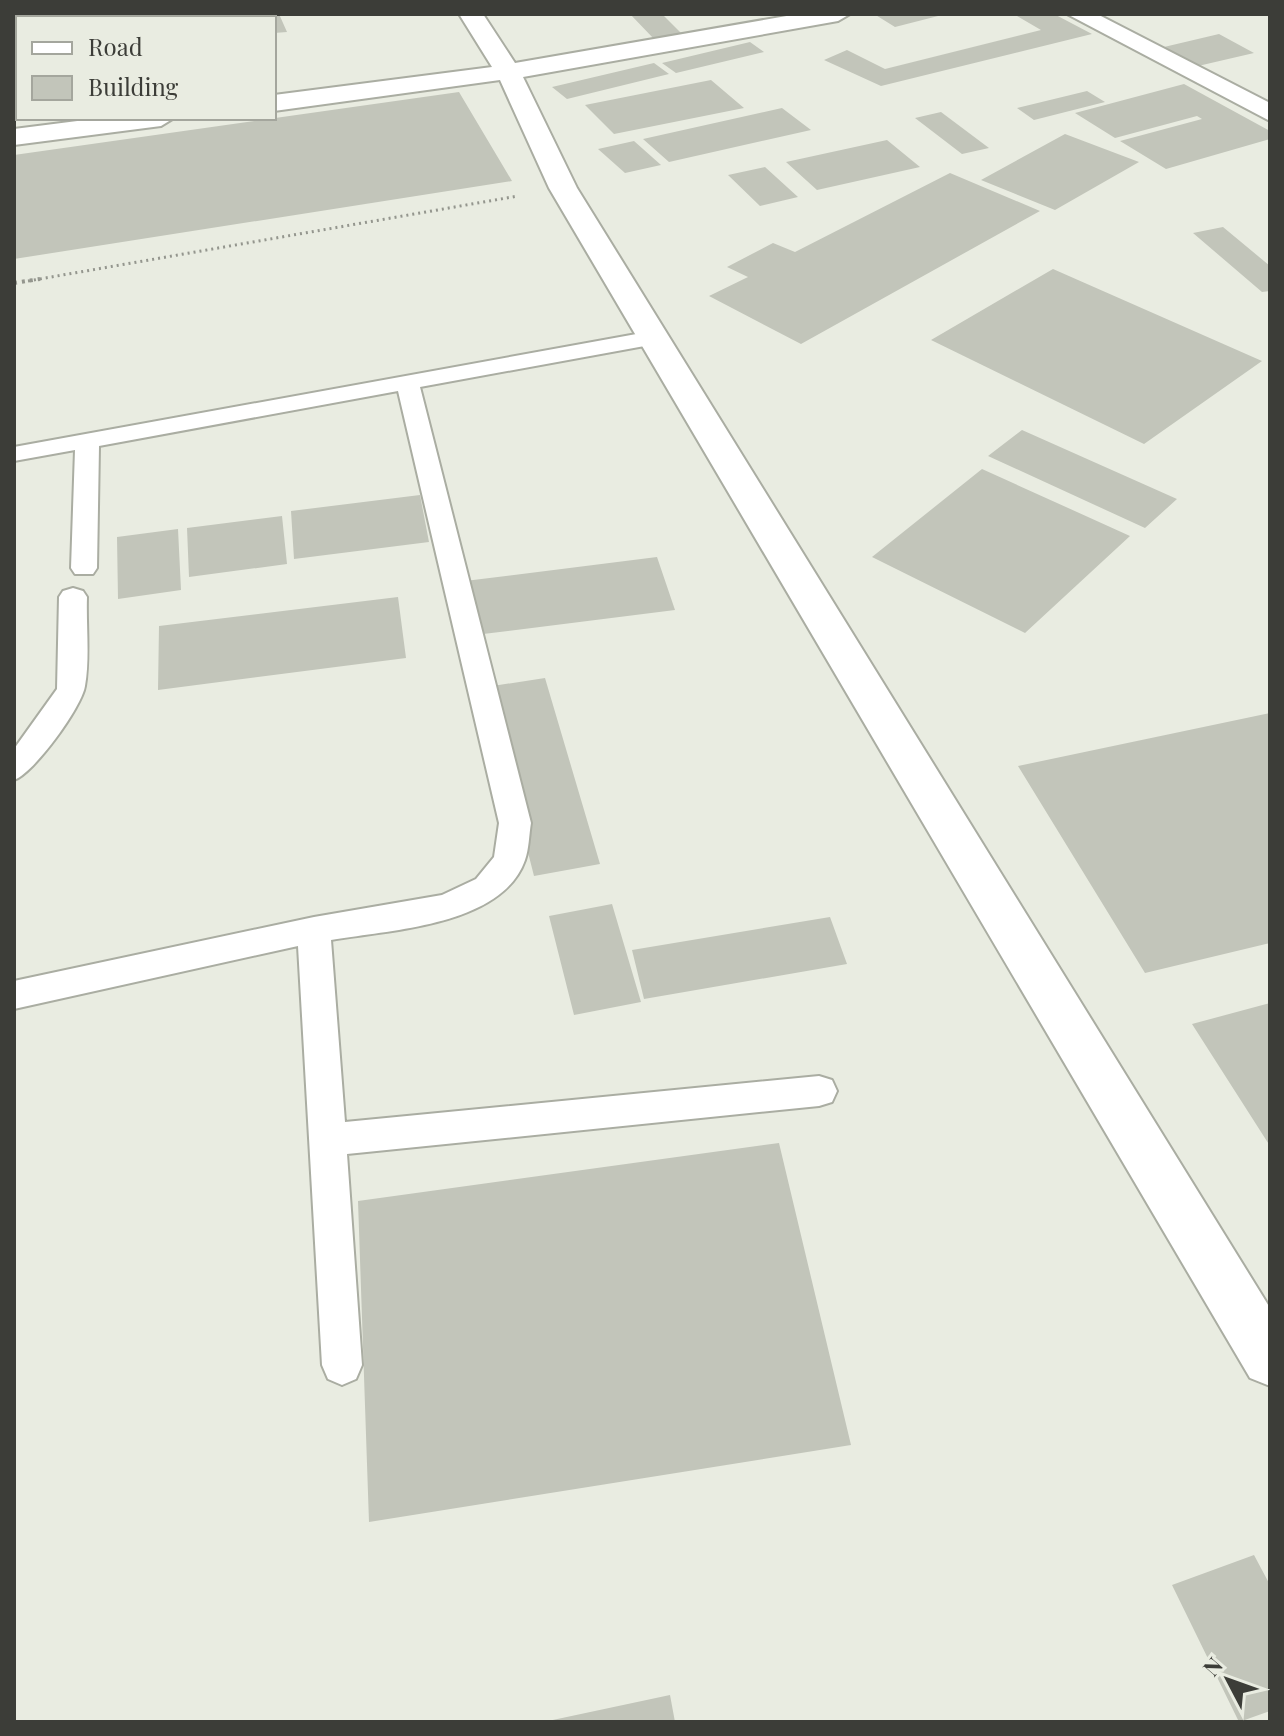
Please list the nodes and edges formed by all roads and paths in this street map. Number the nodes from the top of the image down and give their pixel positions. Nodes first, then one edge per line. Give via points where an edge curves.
1 (23, 14) edge
2 (471, 14) edge
3 (838, 14) edge
4 (1079, 14) edge
5 (14, 15) edge
6 (508, 72) junction
7 (276, 103) edge
8 (1270, 113) edge
9 (146, 120) edge
10 (14, 137) edge
11 (563, 188) junction
12 (14, 283) edge
13 (653, 338) junction
14 (408, 385) junction
15 (87, 441) junction
16 (14, 454) edge
17 (84, 568) dead end
18 (73, 597) dead end
19 (14, 769) edge
20 (314, 930) junction
21 (14, 995) edge
22 (819, 1091) dead end
23 (328, 1140) junction
24 (1270, 1359) edge
25 (342, 1365) dead end

1 - 5 street
2 - 6 street
3 - 6 street
4 - 8 street
6 - 7 street
6 - 11 street
9 - 10 street
11 - 12 path
11 - 13 street
13 - 14 lane
13 - 24 street
14 - 15 lane
14 - 20 lane via 515,823 509,860 487,888 448,907
15 - 16 lane
15 - 17 lane
18 - 19 lane via 71,689
20 - 21 lane
20 - 23 lane
22 - 23 lane
23 - 25 lane

